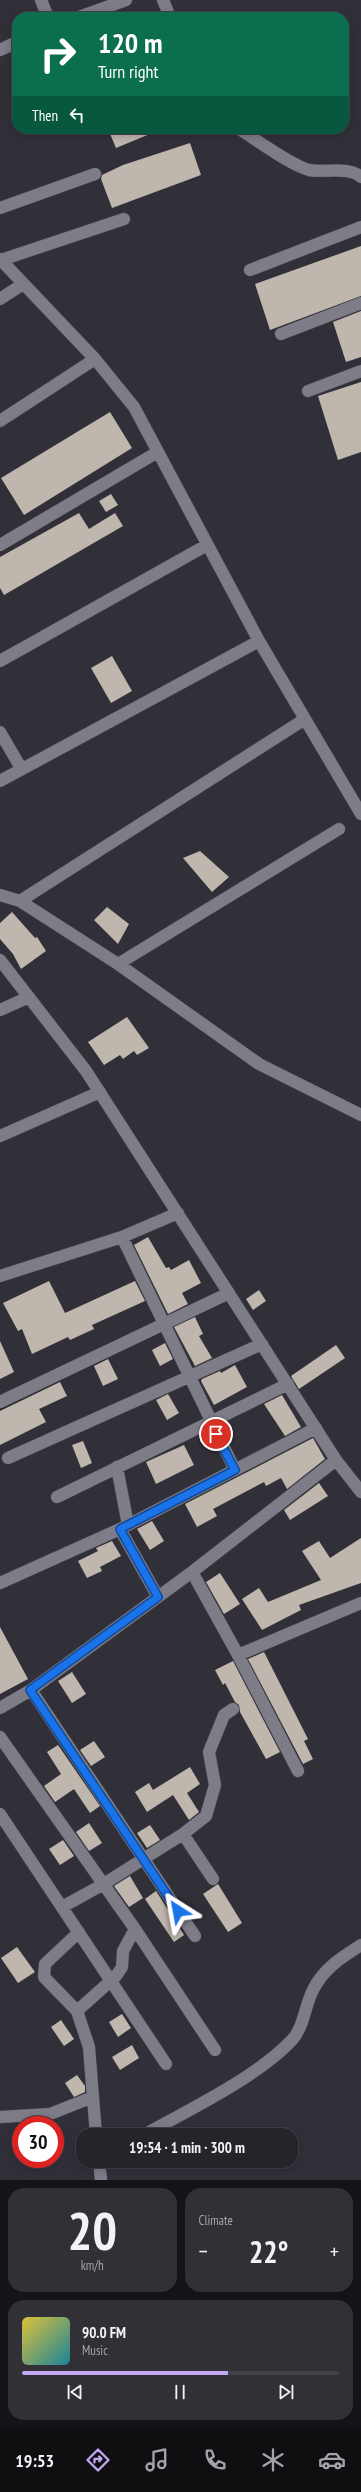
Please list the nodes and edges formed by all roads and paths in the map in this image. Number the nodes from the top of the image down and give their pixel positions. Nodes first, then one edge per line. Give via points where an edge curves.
1 (41, 0) edge
2 (126, 0) edge
3 (163, 0) edge
4 (46, 12) edge
5 (93, 12) edge
6 (168, 12) edge
7 (12, 44) edge
8 (0, 50) edge
9 (247, 134) edge
10 (95, 174) dead end
11 (361, 177) edge
12 (0, 208) edge
13 (124, 219) dead end
14 (361, 227) edge
15 (1, 259) edge
16 (250, 270) dead end
17 (23, 284) junction
18 (0, 299) edge
19 (361, 303) edge
20 (281, 334) dead end
21 (94, 359) junction
22 (361, 371) edge
23 (308, 390) dead end
24 (0, 421) edge
25 (156, 453) junction
26 (0, 545) edge
27 (207, 545) junction
28 (259, 641) junction
29 (0, 661) edge
30 (305, 719) junction
31 (0, 732) edge
32 (21, 768) junction
33 (0, 781) edge
34 (361, 814) edge
35 (339, 830) dead end
36 (0, 895) edge
37 (20, 901) junction
38 (0, 960) edge
39 (118, 964) junction
40 (29, 997) junction
41 (0, 1010) edge
42 (100, 1092) junction
43 (361, 1115) edge
44 (0, 1136) edge
45 (178, 1213) junction
46 (122, 1237) junction
47 (0, 1276) edge
48 (229, 1293) junction
49 (164, 1324) junction
50 (262, 1344) junction
51 (189, 1376) junction
52 (288, 1384) junction
53 (0, 1402) edge
54 (210, 1422) junction
55 (316, 1428) junction
56 (8, 1458) dead end
57 (336, 1460) junction
58 (118, 1467) junction
59 (235, 1470) junction
60 (361, 1492) edge
61 (57, 1497) dead end
62 (124, 1527) junction
63 (192, 1572) junction
64 (0, 1583) edge
65 (158, 1597) junction
66 (361, 1604) edge
67 (238, 1655) junction
68 (30, 1690) junction
69 (0, 1708) edge
70 (233, 1709) dead end
71 (0, 1737) edge
72 (298, 1771) dead end
73 (0, 1814) edge
74 (183, 1834) junction
75 (144, 1860) junction
76 (214, 1879) dead end
77 (102, 1885) junction
78 (62, 1907) junction
79 (135, 1929) junction
80 (79, 1932) junction
81 (195, 1936) dead end
82 (361, 1945) edge
83 (111, 1981) junction
84 (77, 2011) junction
85 (215, 2050) dead end
86 (166, 2064) dead end
87 (93, 2097) junction
88 (0, 2117) edge
89 (95, 2128) edge
90 (156, 2128) edge
91 (100, 2168) edge
92 (101, 2180) edge

1 - 4 street
2 - 5 street
3 - 6 street
7 - 8 street
9 - 11 street via 310,170 352,172
10 - 12 street
13 - 15 street
14 - 16 street
15 - 17 street
17 - 18 street
17 - 21 street
19 - 20 street
21 - 24 street
21 - 25 street via 134,407
22 - 23 street
25 - 26 street
25 - 27 street
27 - 28 street
27 - 29 street
28 - 30 street
28 - 32 street
30 - 34 street
30 - 37 street
31 - 32 street
32 - 33 street
35 - 39 street
36 - 37 street
37 - 39 street
38 - 40 street
39 - 43 street via 260,1064
40 - 41 street
40 - 42 street
42 - 44 street
42 - 45 street
45 - 46 street
45 - 48 street
46 - 47 street
46 - 49 street
48 - 49 street
48 - 50 street
49 - 51 street
49 - 53 street
50 - 51 street
50 - 52 street
51 - 54 street
51 - 56 street
52 - 54 street
52 - 55 street
54 - 58 street
54 - 59 street
55 - 57 street
55 - 59 street
57 - 60 street
57 - 63 street
58 - 61 street
58 - 62 street
59 - 62 street
62 - 64 street
62 - 65 street
63 - 65 street
63 - 67 street
65 - 68 street
66 - 67 street
67 - 72 street
68 - 69 street
68 - 75 street
70 - 74 street via 224,1715 209,1752 215,1785 206,1816
71 - 77 street
73 - 78 street
74 - 75 street
74 - 76 street
75 - 77 street
75 - 81 street
77 - 78 street
77 - 79 street
78 - 80 street
79 - 83 street via 123,1951 122,1967
79 - 85 street
80 - 83 street
80 - 84 street via 45,1964 44,1970 44,1977
82 - 90 street via 325,1972 313,1990 293,2039 239,2080
83 - 84 street
83 - 86 street
84 - 87 street via 90,2048
87 - 88 street via 50,2114
87 - 89 street
91 - 92 street

